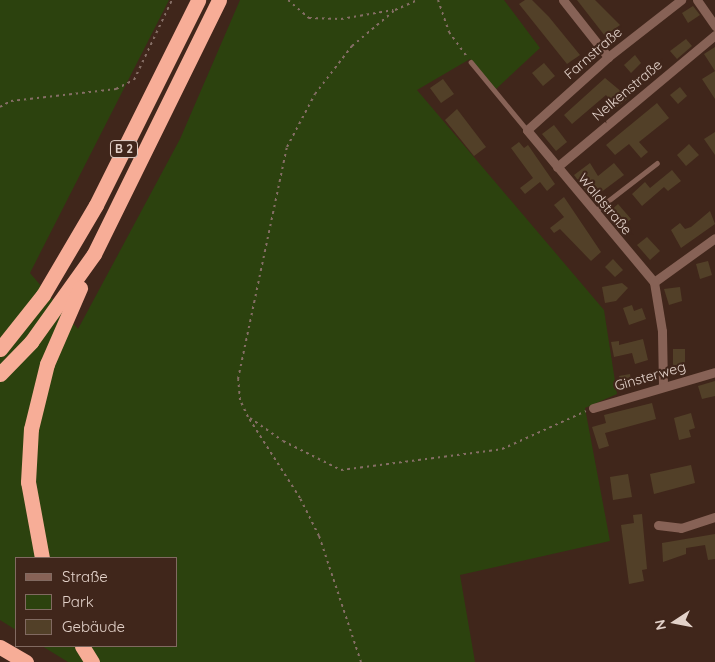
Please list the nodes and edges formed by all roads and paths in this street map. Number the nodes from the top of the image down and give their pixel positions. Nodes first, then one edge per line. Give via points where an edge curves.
1 (172, 0) edge
2 (198, 0) edge
3 (219, 0) edge
4 (288, 0) edge
5 (416, 0) edge
6 (438, 0) edge
7 (563, 0) edge
8 (681, 0) edge
9 (697, 0) edge
10 (396, 10) junction
11 (715, 26) edge
12 (715, 35) edge
13 (608, 57) junction
14 (471, 62) joint
15 (0, 107) edge
16 (527, 130) junction
17 (657, 163) dead end
18 (557, 166) junction
19 (594, 212) junction
20 (715, 238) edge
21 (94, 254) junction
22 (654, 282) junction
23 (43, 295) junction
24 (0, 336) edge
25 (0, 349) edge
26 (715, 372) edge
27 (0, 374) edge
28 (663, 385) junction
29 (593, 408) joint
30 (248, 417) junction
31 (715, 517) edge
32 (658, 525) dead end
33 (42, 557) edge
34 (0, 647) edge
35 (83, 647) edge
36 (26, 662) edge
37 (92, 662) edge
38 (361, 662) edge

1 - 15 path via 134,80 116,89 11,101
2 - 23 highway, B 2 via 96,205
3 - 21 highway, B 2
4 - 10 path via 309,18 341,19
5 - 10 path
6 - 14 path via 449,32
7 - 13 street
8 - 13 street, Farnstraße
9 - 11 street
10 - 30 path via 352,46 325,80 287,147 238,379 240,400
12 - 18 street, Nelkenstraße
13 - 16 street, Farnstraße
14 - 16 lane, Waldstraße
16 - 18 street, Waldstraße
17 - 19 lane
18 - 19 street, Waldstraße
19 - 22 street, Waldstraße
20 - 22 street
21 - 27 highway, B 2 via 32,342
21 - 33 highway via 47,364 31,429 28,482
22 - 28 street via 662,331
23 - 24 highway
23 - 25 highway, B 2
26 - 28 street, Ginsterweg
28 - 29 street, Ginsterweg
29 - 30 path via 502,449 341,470 283,442
30 - 38 path via 296,491 319,536
31 - 32 street via 681,528
34 - 36 highway
35 - 37 highway

